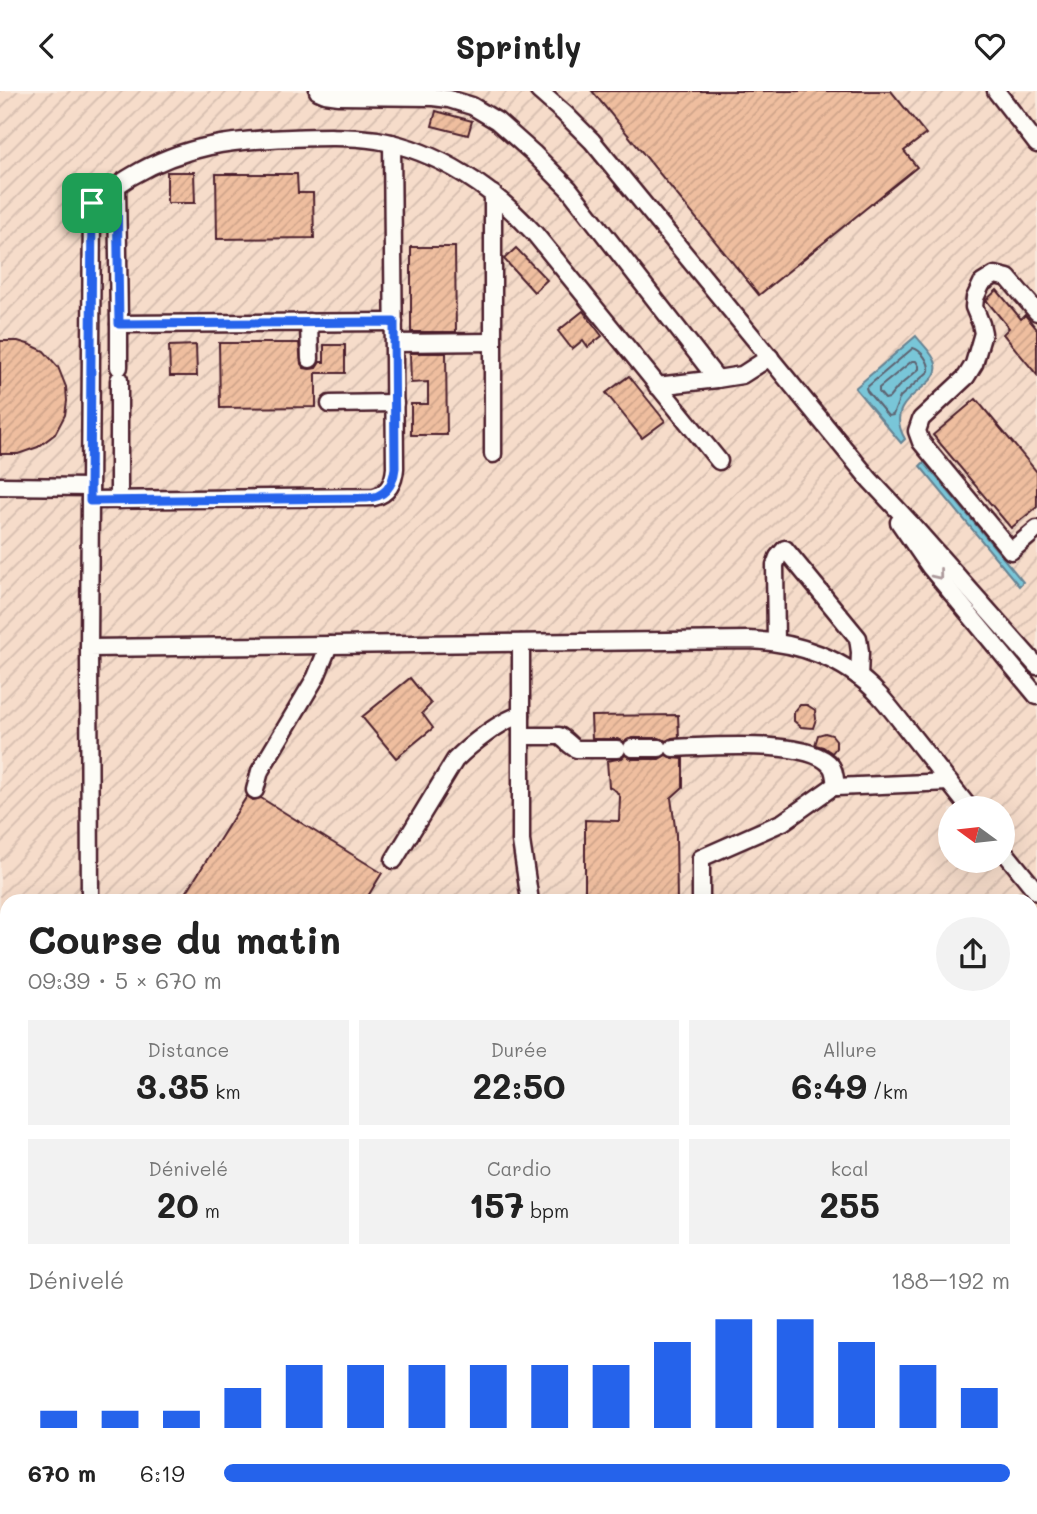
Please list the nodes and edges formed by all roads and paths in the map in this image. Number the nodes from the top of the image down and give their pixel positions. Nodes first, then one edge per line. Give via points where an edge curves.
1 (318, 91) edge
2 (539, 91) edge
3 (552, 91) edge
4 (996, 91) edge
5 (565, 114) junction
6 (393, 143) junction
7 (1037, 144) edge
8 (117, 186) junction
9 (493, 194) junction
10 (1037, 312) edge
11 (394, 322) junction
12 (309, 323) junction
13 (119, 324) junction
14 (493, 342) junction
15 (395, 343) junction
16 (770, 357) junction
17 (310, 359) dead end
18 (717, 379) junction
19 (657, 386) junction
20 (395, 403) junction
21 (330, 404) dead end
22 (493, 454) dead end
23 (719, 461) dead end
24 (870, 480) junction
25 (0, 486) edge
26 (90, 494) junction
27 (119, 500) junction
28 (1033, 540) edge
29 (776, 642) junction
30 (521, 643) junction
31 (329, 645) junction
32 (89, 647) junction
33 (1037, 666) edge
34 (859, 677) junction
35 (1035, 689) edge
36 (521, 715) junction
37 (521, 736) junction
38 (948, 782) junction
39 (836, 787) junction
40 (255, 790) dead end
41 (959, 796) edge
42 (394, 860) dead end
43 (1015, 864) edge
44 (1037, 892) edge
45 (90, 894) edge
46 (529, 894) edge
47 (701, 894) edge

1 - 18 street via 339,96 441,98 488,115 569,189
2 - 5 street
3 - 5 street
4 - 7 street
5 - 16 street
6 - 8 street via 317,137 233,141 172,157
6 - 9 street via 433,157
6 - 11 street
8 - 13 street
8 - 26 street via 92,203
9 - 14 street
9 - 19 street via 535,234
10 - 28 street via 1008,278 995,275 982,283 974,302 983,333 974,364 921,419 917,431 921,442 1011,551
11 - 12 street
11 - 15 street
12 - 13 street
12 - 17 street
13 - 27 street
14 - 15 street
14 - 22 street
15 - 20 street
16 - 18 street via 742,375
16 - 24 street
18 - 19 street
19 - 23 street
20 - 21 street
20 - 27 street via 394,474 379,496
24 - 33 street
24 -> 35 street via 930,566
25 - 26 street
26 - 27 street
26 - 32 street
29 - 30 street
29 - 34 street via 825,657
29 - 34 street via 775,565 785,549 858,638
30 - 31 street
30 - 36 street
31 - 32 street
31 - 40 street via 316,677 260,771
32 - 45 street
34 - 38 street via 883,699
36 - 37 street
36 - 42 street via 507,719 455,760
37 - 39 street via 559,736 578,749 801,750 831,766
37 - 46 street via 522,848
38 - 39 street
38 - 41 street
39 - 47 street via 783,822 701,858
43 - 44 street

